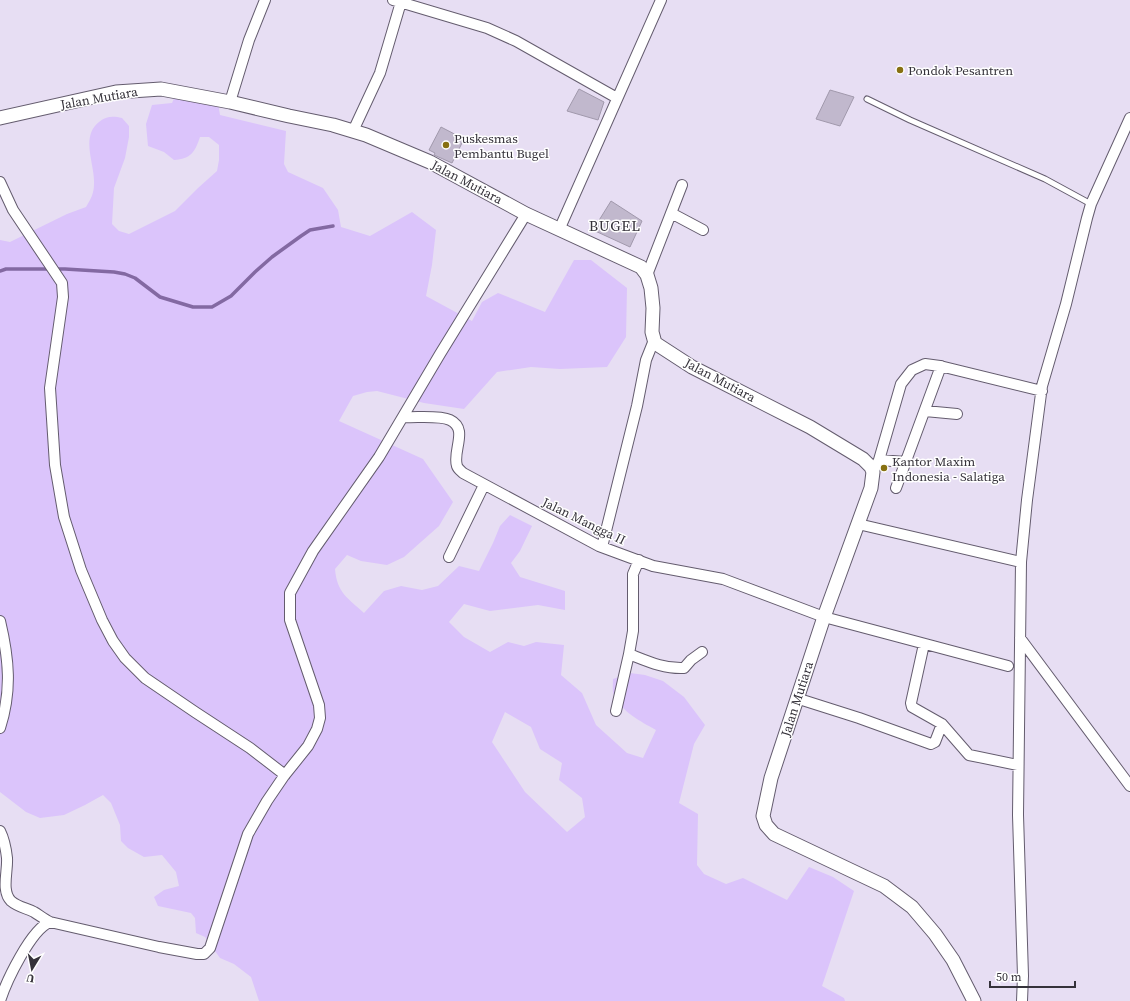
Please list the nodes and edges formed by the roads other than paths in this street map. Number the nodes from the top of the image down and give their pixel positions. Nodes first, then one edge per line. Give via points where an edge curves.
1 (265, 0) edge
2 (660, 0) edge
3 (397, 1) edge
4 (618, 98) junction
5 (868, 99) dead end
6 (230, 102) junction
7 (0, 118) edge
8 (1130, 118) edge
9 (353, 131) junction
10 (0, 182) edge
11 (682, 184) dead end
12 (1091, 204) junction
13 (671, 213) junction
14 (526, 214) junction
15 (559, 230) junction
16 (702, 230) dead end
17 (647, 275) junction
18 (654, 340) junction
19 (941, 366) junction
20 (1042, 391) junction
21 (925, 412) junction
22 (957, 414) dead end
23 (403, 417) junction
24 (879, 460) junction
25 (906, 462) junction
26 (873, 472) junction
27 (484, 485) junction
28 (896, 488) dead end
29 (858, 524) junction
30 (602, 547) junction
31 (448, 557) dead end
32 (639, 560) junction
33 (1021, 562) junction
34 (824, 617) junction
35 (0, 622) edge
36 (1020, 638) junction
37 (924, 644) junction
38 (702, 652) dead end
39 (629, 654) junction
40 (1008, 666) dead end
41 (796, 698) junction
42 (616, 711) dead end
43 (942, 724) junction
44 (0, 728) edge
45 (1018, 765) junction
46 (285, 775) junction
47 (1130, 786) edge
48 (0, 831) edge
49 (50, 922) junction
50 (0, 1001) edge
51 (974, 1001) edge
52 (1022, 1001) edge

1 - 6 street via 249,40
2 - 4 street
3 - 4 street via 487,28 516,41
3 - 9 street via 380,73
4 - 15 street
5 - 12 lane via 1045,179
6 - 7 street, Jalan Mutiara via 161,89 138,90 116,92
6 - 9 street, Jalan Mutiara
8 - 12 street
9 - 14 street, Jalan Mutiara via 430,162
10 - 46 street via 13,210 62,283 64,297 50,388 55,465 64,517 81,570 102,620 125,658 145,678 250,748
11 - 13 street
12 - 20 street
13 - 16 street
13 - 17 street
14 - 15 street, Jalan Mutiara
14 - 23 street
15 - 17 street, Jalan Mutiara via 641,267
17 - 18 street via 651,288
18 - 26 street, Jalan Mutiara via 661,348 692,367 810,427 864,459
18 - 30 street via 646,360
19 - 20 street
19 - 21 street
19 - 24 street via 925,364 912,370 901,384
20 - 33 street
21 - 22 street
21 - 25 street
23 - 27 street, Jalan Mangga II via 450,420 457,426 460,434 457,467
23 - 46 street via 379,457 312,551 290,593 290,620 319,705 320,718 308,746
24 - 25 street
24 - 26 street
25 - 28 street
26 - 29 street, Jalan Mutiara via 871,488
27 - 30 street, Jalan Mangga II
27 - 31 street
29 - 33 street
29 - 34 street, Jalan Mutiara
30 - 32 street, Jalan Mangga II
32 - 34 street, Jalan Mangga II via 653,566 723,579
32 - 39 street via 633,574 633,631
33 - 36 street
34 - 37 street, Jalan Mangga II
34 - 41 street, Jalan Mutiara
35 - 44 street via 9,678
36 - 45 street
36 - 47 street
37 - 40 street, Jalan Mangga II
37 - 43 street via 911,706
38 - 39 street via 684,668 674,669
39 - 42 street
41 - 43 street via 931,744 935,742
41 - 51 street, Jalan Mutiara via 771,778 763,816 766,825 774,834 884,886 912,907 954,960
43 - 45 street via 969,755
45 - 52 street
46 - 49 street via 248,834 210,948 204,954 159,947
48 - 49 street via 7,858 5,883 10,900
49 - 50 street via 40,929 28,946 9,978

